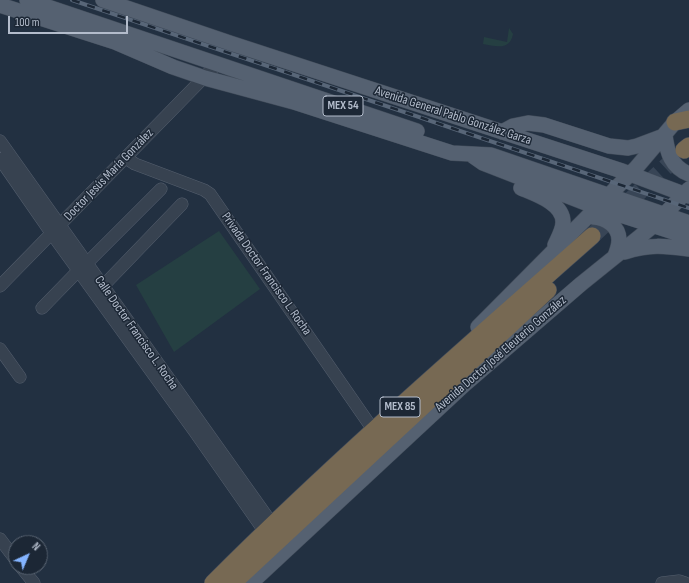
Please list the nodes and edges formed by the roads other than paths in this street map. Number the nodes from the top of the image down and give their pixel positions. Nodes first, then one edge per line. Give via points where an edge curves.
1 (28, 0) edge
2 (103, 0) edge
3 (0, 5) edge
4 (217, 64) junction
5 (205, 78) junction
6 (689, 110) edge
7 (676, 125) edge
8 (502, 132) junction
9 (413, 140) junction
10 (0, 141) edge
11 (469, 154) junction
12 (126, 158) junction
13 (0, 159) edge
14 (630, 174) junction
15 (689, 174) edge
16 (162, 189) dead end
17 (688, 193) edge
18 (608, 195) junction
19 (182, 204) dead end
20 (592, 212) junction
21 (665, 215) junction
22 (689, 223) edge
23 (653, 226) junction
24 (56, 230) junction
25 (689, 237) edge
26 (689, 249) edge
27 (552, 251) junction
28 (617, 255) junction
29 (83, 267) junction
30 (0, 286) edge
31 (103, 286) junction
32 (42, 308) dead end
33 (0, 349) edge
34 (447, 364) junction
35 (20, 377) dead end
36 (184, 408) junction
37 (374, 431) junction
38 (269, 528) junction
39 (0, 538) edge
40 (8, 549) edge
41 (213, 583) edge
42 (233, 583) edge
43 (251, 583) edge
44 (662, 583) edge
45 (684, 583) edge

1 - 4 main road, Avenida General Pablo González Garza / MEX 54
2 - 8 main road, Avenida General Pablo González Garza / MEX 54
3 - 5 main road, Avenida General Pablo González Garza / MEX 54 via 115,42
4 - 5 street, Doctor Jesús María González
4 - 11 main road, Avenida General Pablo González Garza / MEX 54 via 455,144
5 - 9 main road, Avenida General Pablo González Garza / MEX 54 via 294,102
5 - 12 street, Doctor Jesús María González
6 - 7 main road
7 - 8 main road via 637,146 628,148 610,146 544,125 528,123 513,126
7 - 14 main road
7 - 15 main road via 666,149 676,166
8 - 14 main road, Avenida General Pablo González Garza / MEX 54
9 - 11 main road, Avenida General Pablo González Garza / MEX 54 via 452,153
9 - 27 main road via 431,152 502,178 550,202 560,212 563,222
10 - 24 street, Calle Doctor Francisco L. Rocha
11 - 18 main road, Avenida General Pablo González Garza / MEX 54 via 491,155
11 - 20 main road, Avenida General Pablo González Garza / MEX 54 via 483,163
12 - 24 street, Doctor Jesús María González
12 - 37 street, Privada Doctor Francisco L. Rocha via 210,194
13 - 24 street, Calle Doctor Francisco L. Rocha
14 - 17 main road, Avenida General Pablo González Garza / MEX 54
14 - 18 main road
16 - 29 street
17 - 21 main road, Avenida Doctor José Eleuterio González / MEX 85
18 - 20 main road
18 - 21 main road, Avenida General Pablo González Garza / MEX 54
19 - 31 street
20 - 23 main road, Avenida General Pablo González Garza / MEX 54
20 - 27 main road
20 - 28 main road via 616,229 619,240
21 - 22 main road, Avenida General Pablo González Garza / MEX 54
21 - 23 main road, Avenida Doctor José Eleuterio González / MEX 85
23 - 25 main road, Avenida General Pablo González Garza / MEX 54
23 - 28 main road, Avenida Doctor José Eleuterio González / MEX 85
24 - 29 street, Calle Doctor Francisco L. Rocha
24 - 30 street, Doctor Jesús María González
26 - 28 main road via 662,245 648,246
27 - 34 main road via 454,352
28 - 43 main road, Avenida Doctor José Eleuterio González / MEX 85 via 465,384
29 - 31 street, Calle Doctor Francisco L. Rocha
29 - 32 street
29 - 36 street, Calle Doctor Francisco L. Rocha
31 - 36 street, Calle Doctor Francisco L. Rocha
33 - 35 street
34 - 37 highway, Avenida Doctor José Eleuterio González / MEX 85
34 - 42 highway, Avenida Doctor José Eleuterio González / MEX 85 via 595,240
36 - 38 street, Calle Doctor Francisco L. Rocha
37 - 38 highway, Avenida Doctor José Eleuterio González / MEX 85
38 - 41 highway, Avenida Doctor José Eleuterio González / MEX 85
39 - 40 street
44 - 45 street

